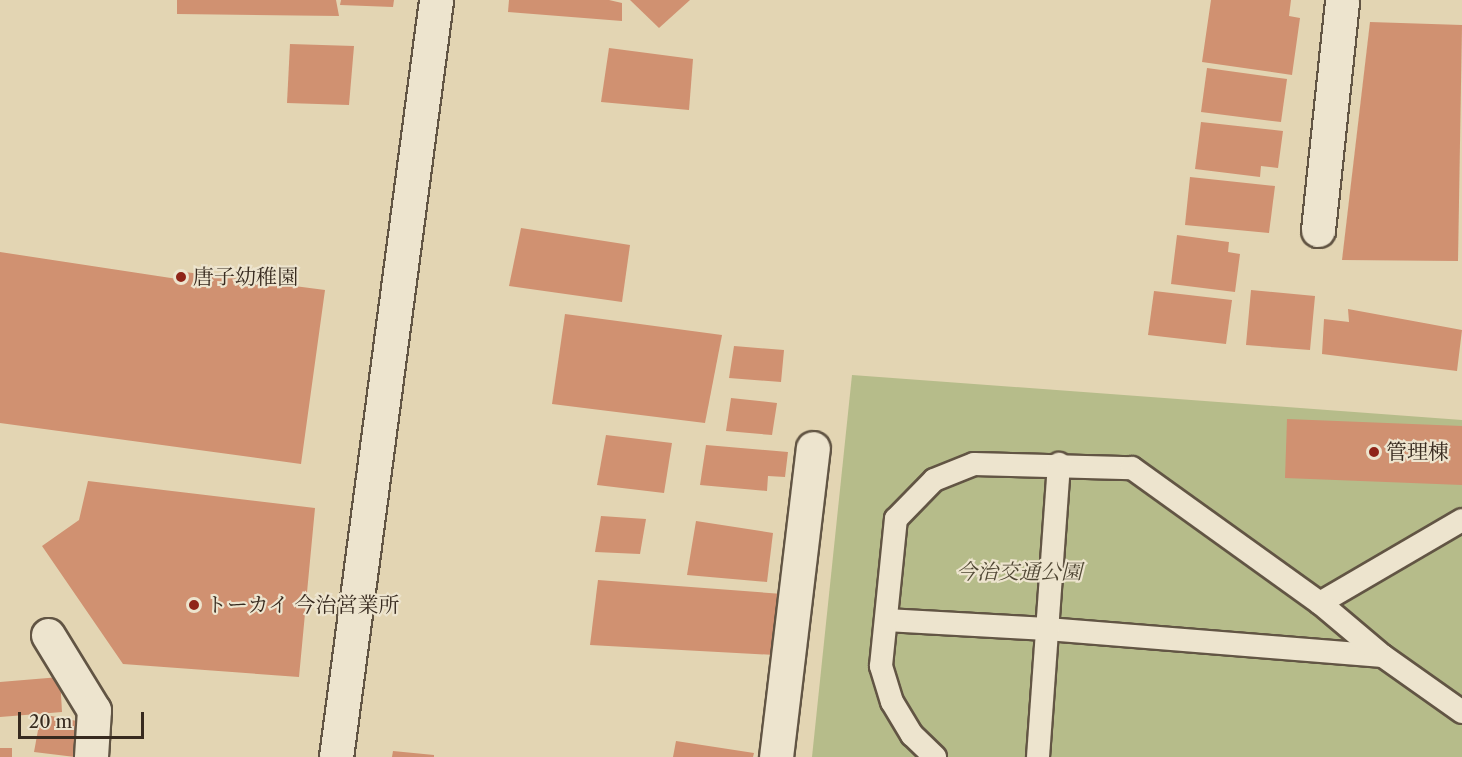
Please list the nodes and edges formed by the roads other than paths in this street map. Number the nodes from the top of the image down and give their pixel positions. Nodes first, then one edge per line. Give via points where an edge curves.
1 (436, 0) edge
2 (1342, 0) edge
3 (1318, 230) dead end
4 (813, 447) dead end
5 (1059, 464) junction
6 (1462, 520) edge
7 (1320, 603) junction
8 (886, 620) junction
9 (1047, 628) junction
10 (48, 635) dead end
11 (1383, 656) junction
12 (1462, 712) edge
13 (92, 757) edge
14 (336, 757) edge
15 (776, 757) edge
16 (935, 757) edge
17 (1038, 757) edge

1 - 14 street
2 - 3 street
4 - 15 street
5 - 7 lane via 1132,468
5 - 8 lane via 974,464 934,480 896,519
5 - 9 lane
6 - 7 lane
7 - 11 lane
8 - 9 lane
8 - 16 lane via 881,666 892,702 912,735
9 - 11 lane
9 - 17 lane
10 - 13 street via 94,710
11 - 12 lane

